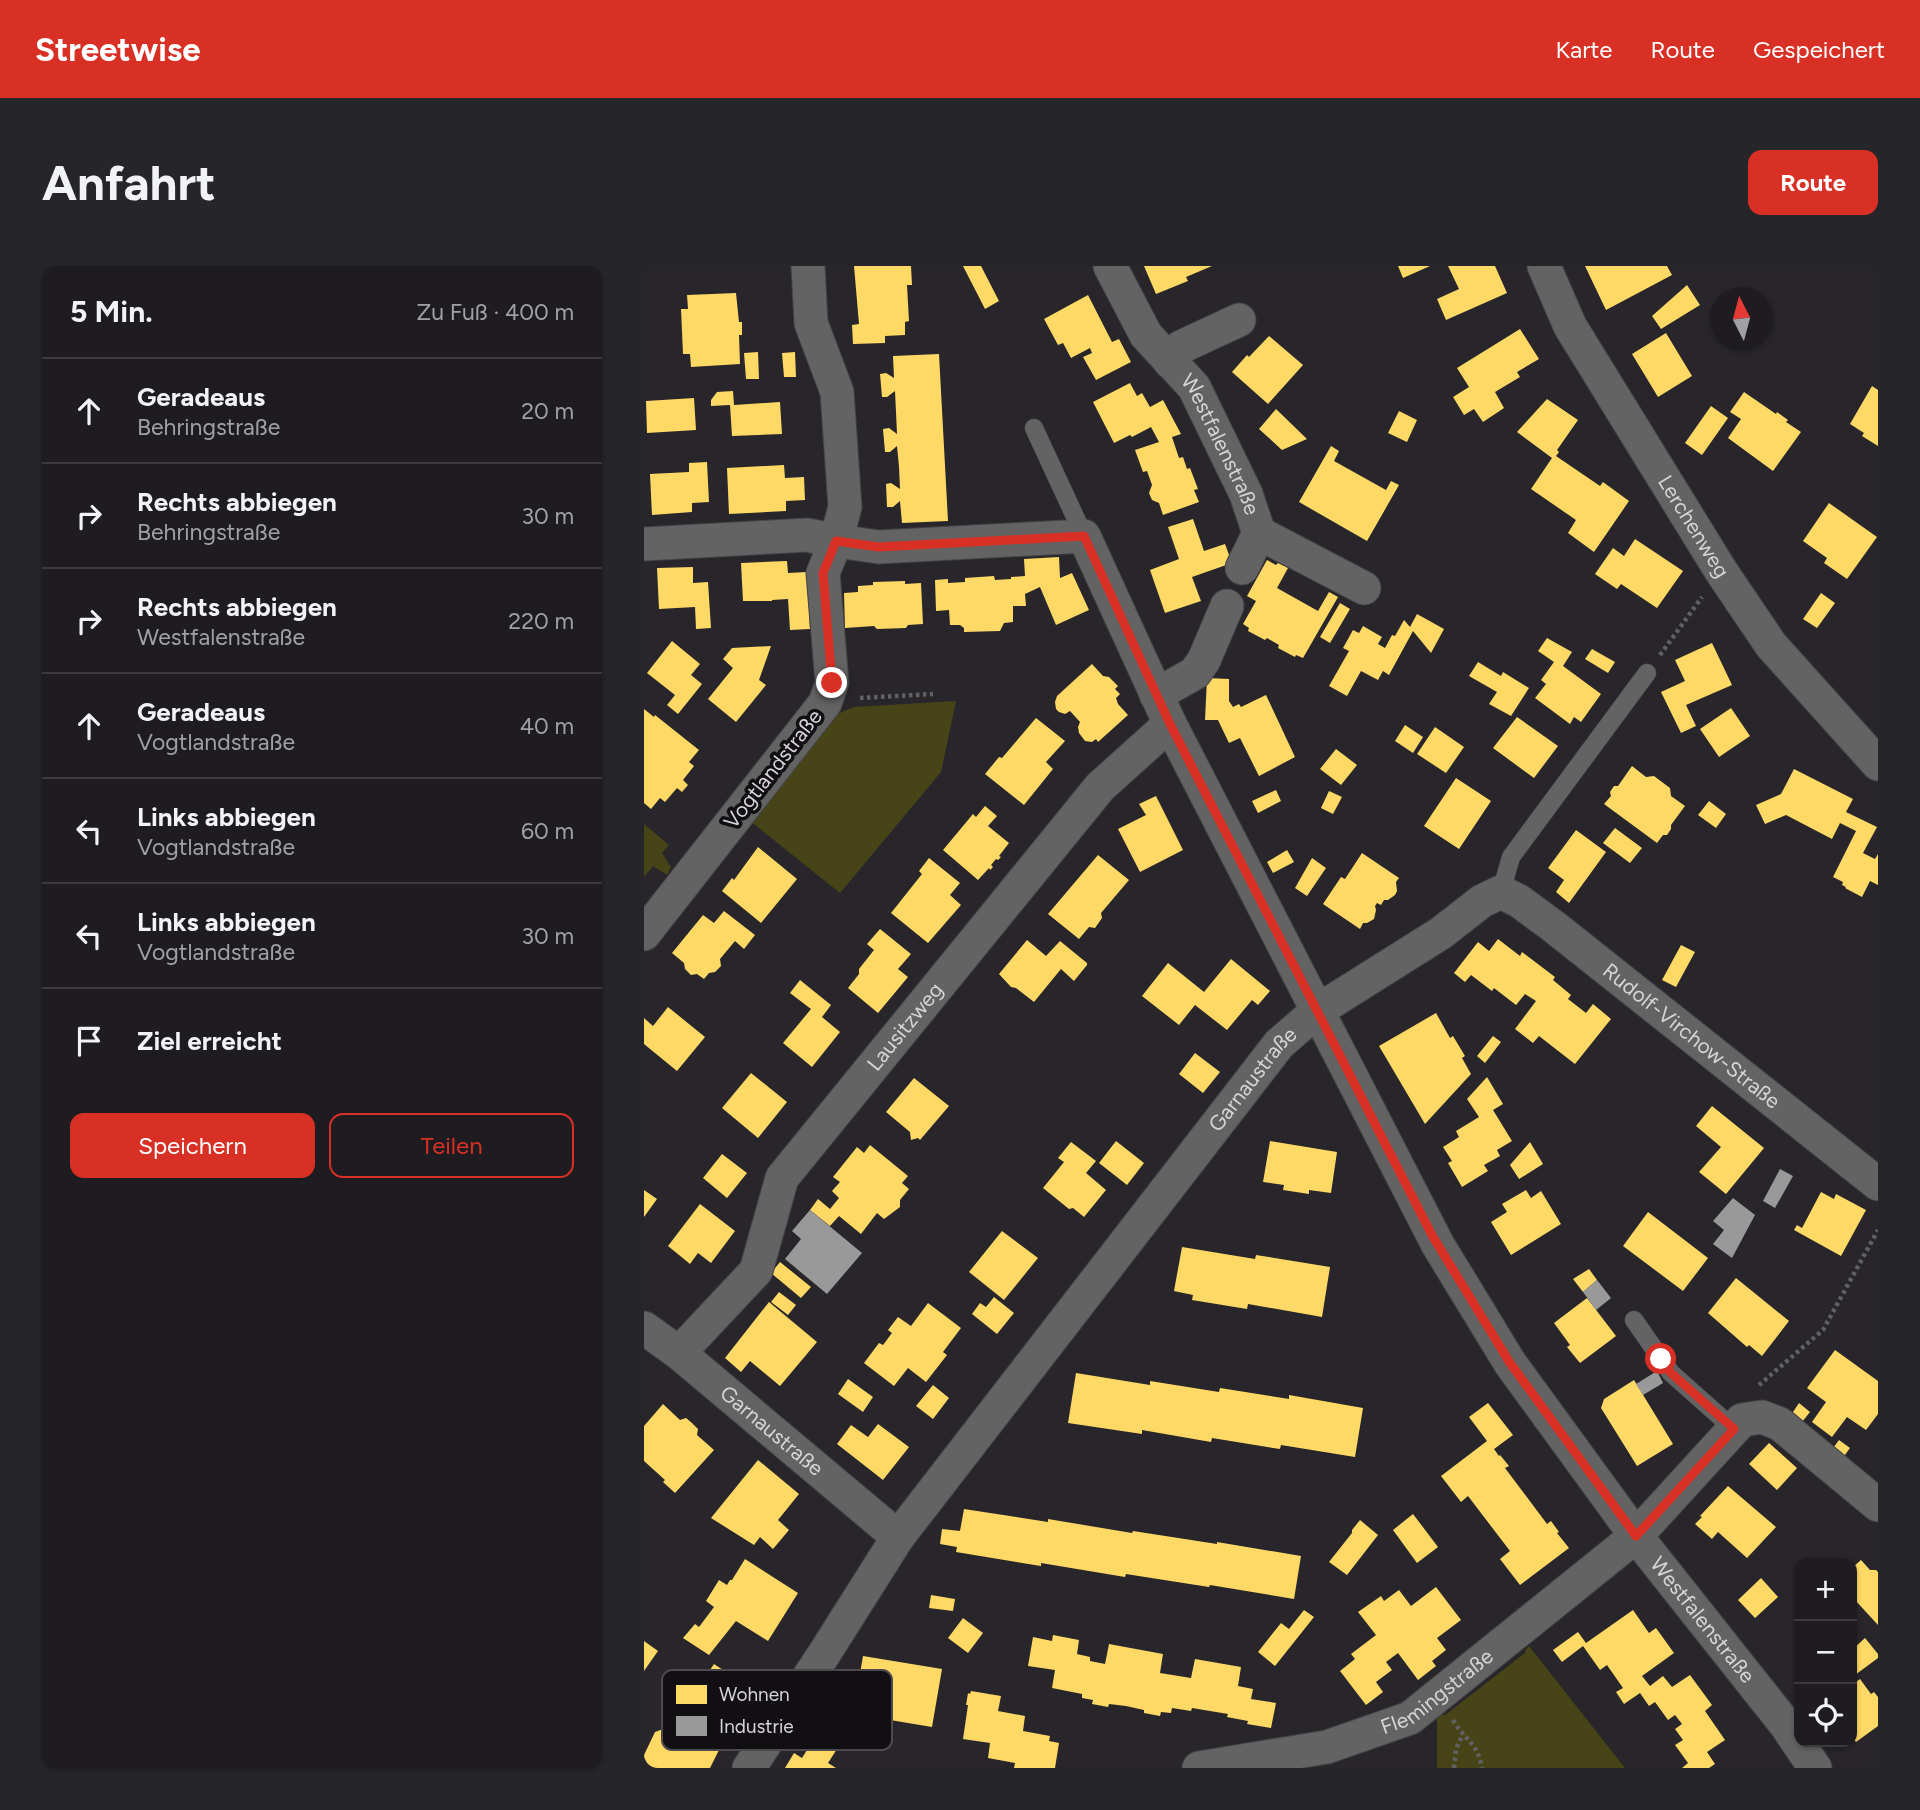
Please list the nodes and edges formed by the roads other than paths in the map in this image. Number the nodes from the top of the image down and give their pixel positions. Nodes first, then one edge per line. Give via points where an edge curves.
1 (808, 266) edge
2 (1110, 266) edge
3 (1544, 266) edge
4 (1239, 320) dead end
5 (1170, 362) junction
6 (1034, 428) dead end
7 (1259, 533) junction
8 (1084, 536) junction
9 (836, 541) junction
10 (644, 544) edge
11 (1242, 568) dead end
12 (1364, 588) dead end
13 (1227, 606) dead end
14 (1647, 673) road end
15 (1163, 709) junction
16 (1878, 764) edge
17 (1501, 892) junction
18 (644, 933) edge
19 (1317, 1011) junction
20 (1878, 1184) edge
21 (1634, 1320) dead end
22 (644, 1328) edge
23 (680, 1353) junction
24 (1738, 1424) junction
25 (1878, 1505) edge
26 (1636, 1536) junction
27 (898, 1537) junction
28 (813, 1670) edge
29 (761, 1750) edge
30 (749, 1768) edge
31 (1199, 1768) edge
32 (1815, 1768) edge

1 - 9 street, Vogtlandstraße via 811,323 837,392 845,507
2 - 5 street, Westfalenstraße via 1146,335
3 - 16 street, Lerchenweg via 1570,326 1721,571 1771,645
4 - 5 street, Westfalenstraße via 1181,347
5 - 7 street, Westfalenstraße via 1194,387 1246,494
6 - 8 lane
7 - 11 street, Westfalenstraße
7 - 12 street, Westfalenstraße
8 - 9 street via 879,547
8 - 15 street
9 - 10 street via 807,535
9 - 18 street, Vogtlandstraße via 823,573 832,683 826,699
13 - 15 street via 1204,660
14 - 17 lane via 1511,857
15 - 19 street, Westfalenstraße
15 - 23 street, Lausitzweg via 782,1178 756,1271
17 - 19 street, Garnaustraße
17 - 20 street, Rudolf-Virchow-Straße via 1553,926
19 - 26 street, Westfalenstraße via 1438,1245 1510,1363
19 - 27 street, Garnaustraße via 1279,1044
21 - 24 lane via 1671,1373
22 - 23 street, Garnaustraße
23 - 27 street, Garnaustraße
24 - 25 street via 1762,1417 1780,1424
24 - 26 street, Flemingstraße
26 - 31 street, Flemingstraße via 1410,1718 1327,1747
26 - 32 street, Westfalenstraße
27 - 28 street, Garnaustraße
29 - 30 street, Garnaustraße

